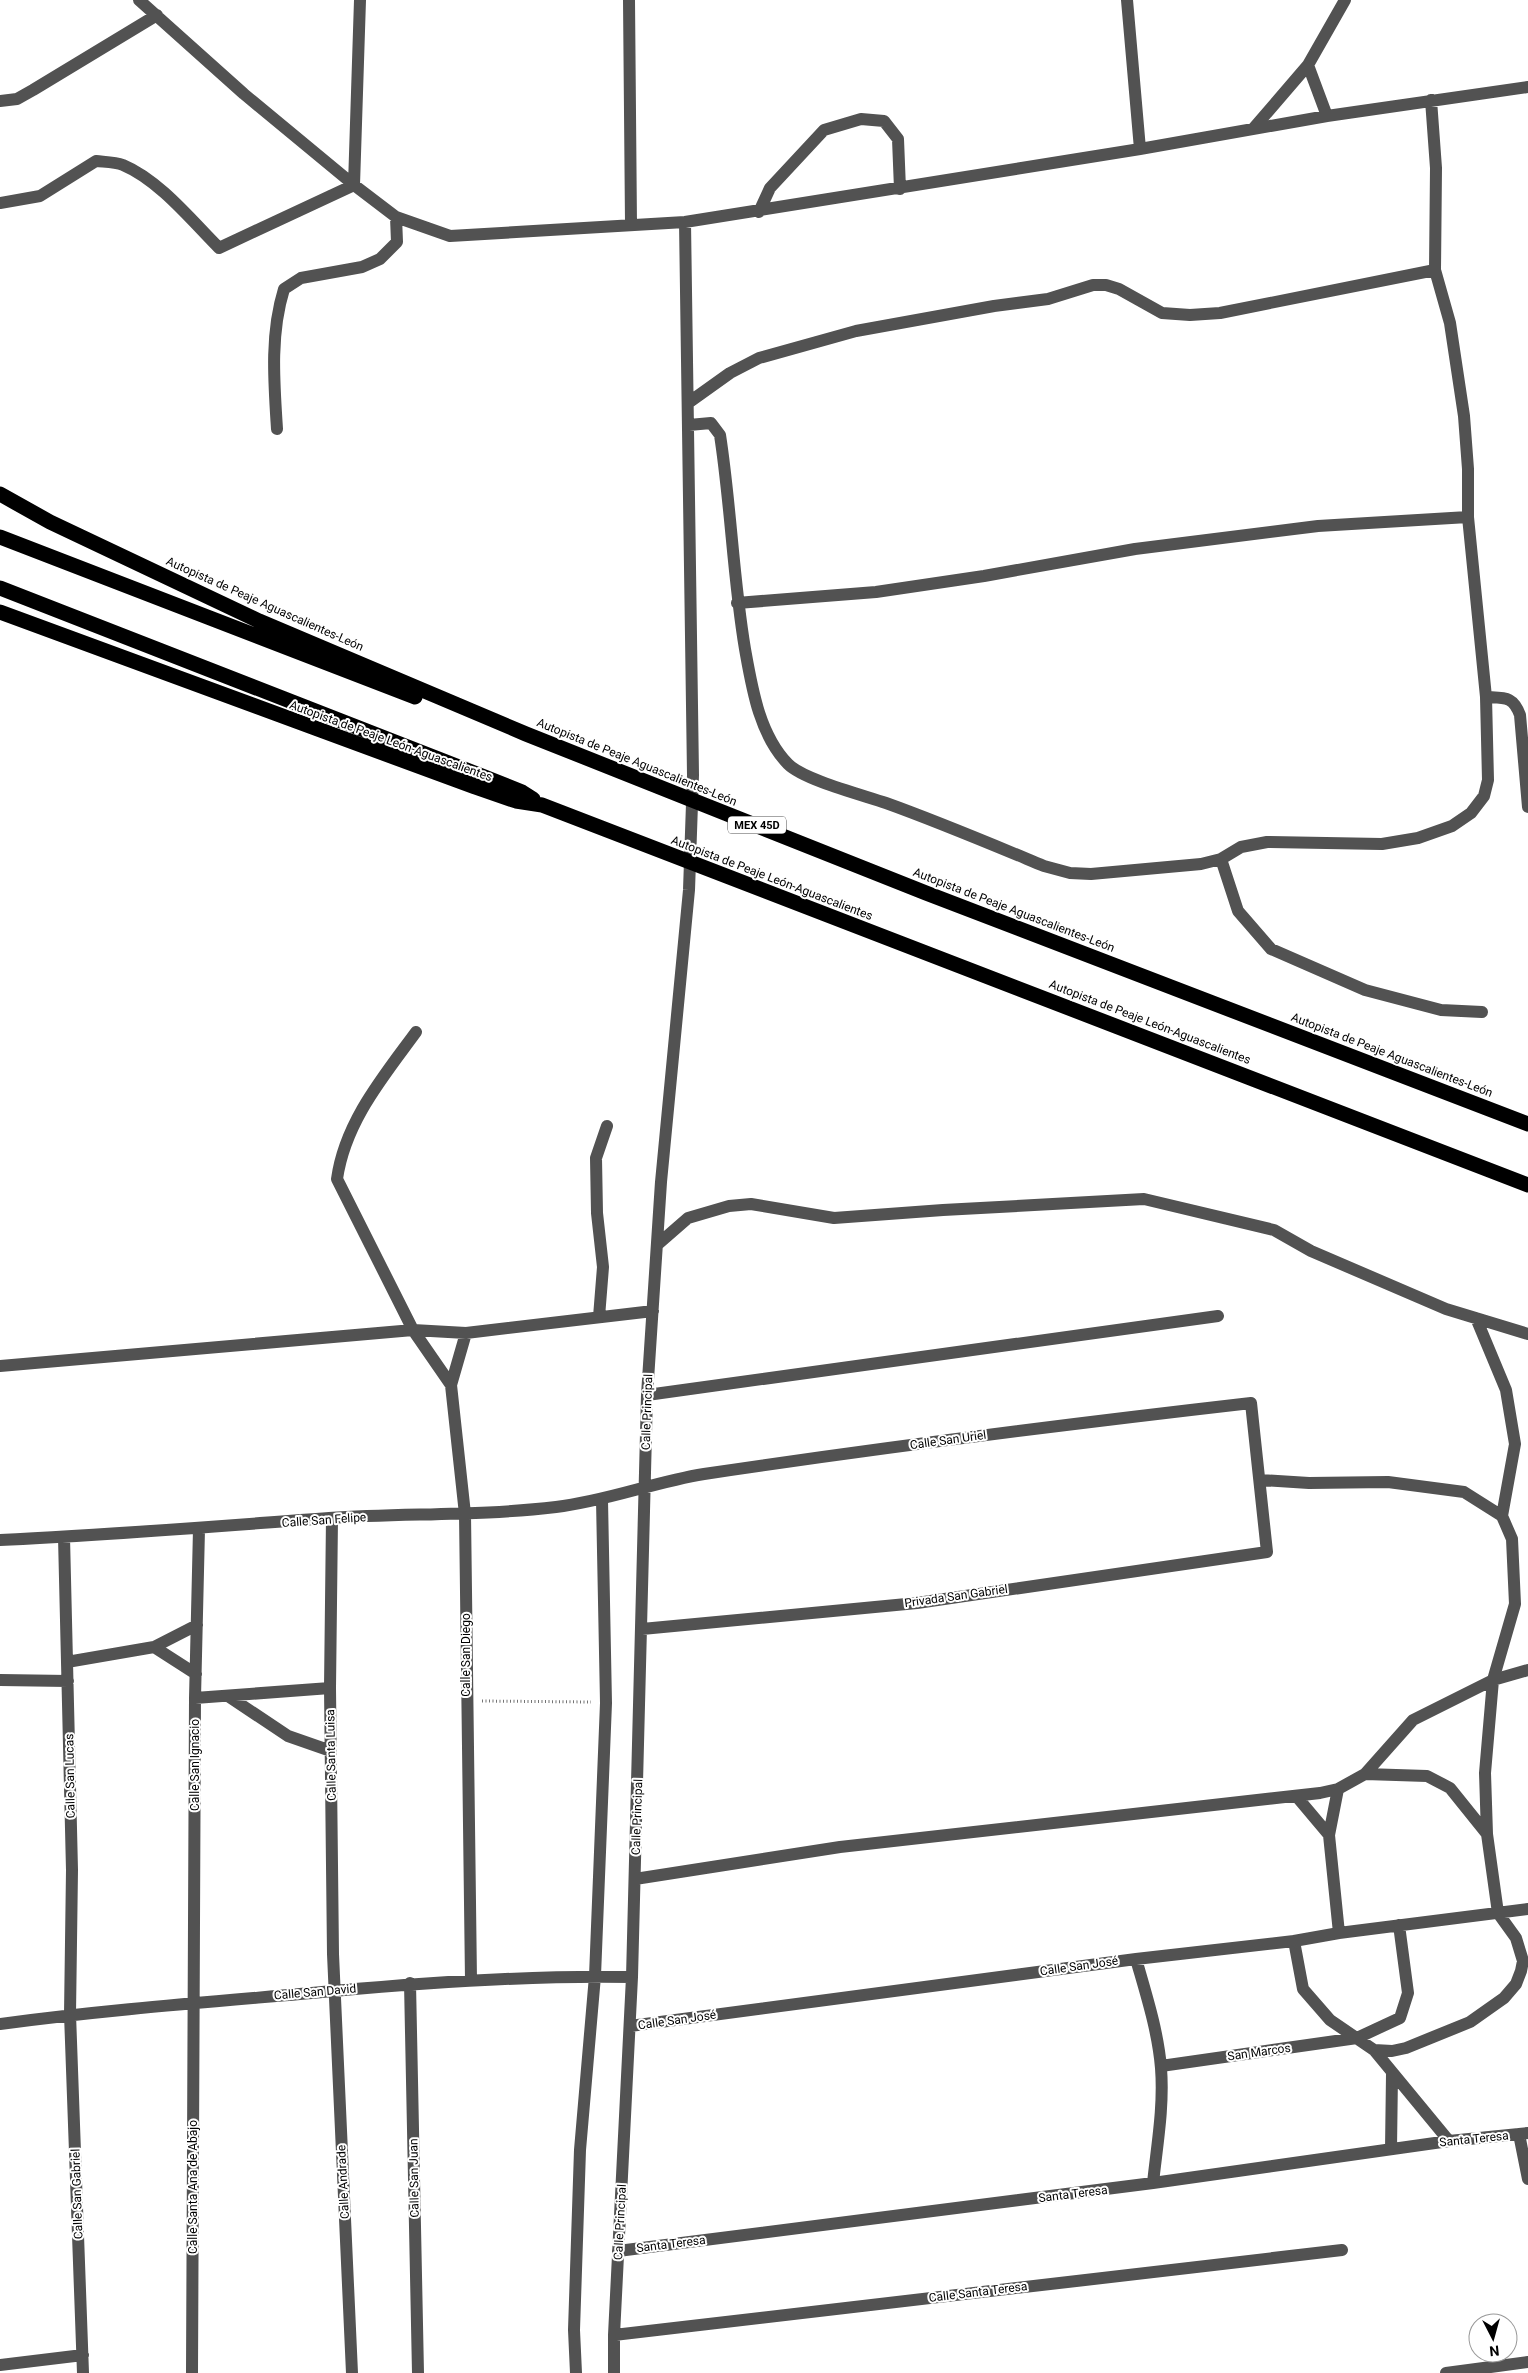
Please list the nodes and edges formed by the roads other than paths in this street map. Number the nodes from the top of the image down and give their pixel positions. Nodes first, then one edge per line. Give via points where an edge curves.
1 (139, 0) edge
2 (360, 0) edge
3 (629, 0) edge
4 (1127, 0) edge
5 (1345, 0) edge
6 (157, 16) junction
7 (1308, 65) junction
8 (1528, 87) edge
9 (1431, 100) junction
10 (0, 101) edge
11 (1327, 116) junction
12 (1253, 129) junction
13 (1140, 149) junction
14 (354, 186) junction
15 (900, 189) junction
16 (0, 203) edge
17 (759, 212) junction
18 (396, 217) junction
19 (685, 222) junction
20 (630, 224) junction
21 (1435, 270) junction
22 (688, 404) junction
23 (689, 425) junction
24 (277, 429) dead end
25 (0, 494) edge
26 (1468, 517) junction
27 (0, 537) edge
28 (0, 588) edge
29 (737, 603) junction
30 (0, 612) edge
31 (1486, 697) junction
32 (526, 734) junction
33 (542, 805) junction
34 (1528, 807) edge
35 (1221, 859) junction
36 (1482, 1012) dead end
37 (416, 1032) dead end
38 (1528, 1124) edge
39 (607, 1126) dead end
40 (1528, 1185) edge
41 (657, 1245) junction
42 (653, 1311) junction
43 (1218, 1316) dead end
44 (599, 1317) junction
45 (1476, 1318) junction
46 (413, 1330) junction
47 (466, 1333) junction
48 (1528, 1334) edge
49 (0, 1366) edge
50 (451, 1385) junction
51 (647, 1395) junction
52 (1260, 1480) junction
53 (646, 1486) junction
54 (602, 1500) junction
55 (465, 1514) junction
56 (1502, 1516) junction
57 (332, 1518) junction
58 (198, 1529) junction
59 (64, 1537) junction
60 (0, 1540) edge
61 (197, 1625) junction
62 (642, 1629) junction
63 (154, 1647) junction
64 (67, 1662) junction
65 (1528, 1670) edge
66 (196, 1674) junction
67 (0, 1680) edge
68 (1493, 1680) junction
69 (68, 1681) junction
70 (330, 1688) junction
71 (228, 1696) junction
72 (195, 1698) junction
73 (331, 1752) junction
74 (1365, 1774) junction
75 (1338, 1789) junction
76 (1297, 1797) junction
77 (1487, 1834) junction
78 (1328, 1835) junction
79 (635, 1879) junction
80 (1528, 1909) edge
81 (1498, 1913) junction
82 (1398, 1926) junction
83 (1340, 1933) junction
84 (1294, 1941) junction
85 (1136, 1959) junction
86 (595, 1976) junction
87 (632, 1976) junction
88 (471, 1980) junction
89 (410, 1983) junction
90 (334, 1991) junction
91 (194, 2001) junction
92 (70, 2014) junction
93 (0, 2024) edge
94 (630, 2026) junction
95 (1357, 2038) junction
96 (1374, 2050) junction
97 (1161, 2066) junction
98 (1392, 2074) junction
99 (1523, 2134) edge
100 (1449, 2141) junction
101 (1391, 2149) junction
102 (1528, 2179) edge
103 (1153, 2184) junction
104 (1342, 2250) dead end
105 (618, 2251) junction
106 (614, 2335) junction
107 (83, 2355) junction
108 (1528, 2362) edge
109 (0, 2364) edge
110 (83, 2373) edge
111 (192, 2373) edge
112 (352, 2373) edge
113 (418, 2373) edge
114 (576, 2373) edge
115 (614, 2373) edge
116 (1446, 2373) edge

1 - 6 street
2 - 14 street
3 - 20 street
4 - 13 street
5 - 7 street
6 - 10 street via 33,90 16,99
6 - 14 street
7 - 11 street
7 - 12 street
8 - 9 street
9 - 11 street
9 - 21 street via 1436,168
11 - 12 street
12 - 13 street
13 - 15 street
14 - 16 street via 219,248 174,202 146,179 122,165 96,161 40,196
14 - 18 street
15 - 17 street
15 - 17 street via 898,139 884,120 861,119 824,130 770,188
17 - 19 street
18 - 20 street via 450,236
18 - 24 street via 397,242 380,259 362,267 301,278 284,289 278,310 273,371
19 - 20 street
19 - 22 street, Calle Principal
21 - 22 street via 1220,313 1190,315 1162,313 1119,288 1093,285 1048,299 856,331 758,358 730,373
21 - 26 street via 1458,367 1468,469
22 - 23 street, Calle Principal
23 - 29 street via 711,423 720,436
23 - 41 street, Calle Principal via 693,775 689,890
25 - 32 highway, Autopista de Peaje Aguascalientes-León / MEX 45D via 50,522 259,621
26 - 29 street via 1318,526 1135,549 876,592
26 - 31 street
27 - 32 highway via 430,703
28 - 33 highway via 522,792
29 - 35 street via 752,689 774,744 789,765 1044,866 1070,872 1092,874 1201,864
30 - 33 highway, Autopista de Peaje León-Aguascalientes via 466,784 516,801
31 - 34 street via 1509,699 1516,704 1520,715
31 - 35 street via 1488,780 1484,796 1471,813 1452,826 1418,838 1382,844 1267,842 1241,847
32 - 38 highway, Autopista de Peaje Aguascalientes-León / MEX 45D
33 - 40 highway, Autopista de Peaje León-Aguascalientes
35 - 36 street via 1238,911 1271,949 1365,990 1441,1010
37 - 46 street via 364,1104 340,1159 337,1178
39 - 44 street via 596,1158 597,1213 603,1267
41 - 42 street, Calle Principal
41 - 45 street via 688,1218 729,1206 751,1204 834,1218 1144,1199 1274,1230 1311,1251
42 - 44 street
42 - 51 street, Calle Principal
43 - 51 street
44 - 47 street
45 - 48 street
45 - 56 street via 1506,1390 1515,1444
46 - 47 street
46 - 49 street
46 - 50 street
47 - 50 street, Calle San Diego
50 - 55 street, Calle San Diego
51 - 53 street, Calle Principal
52 - 53 street, Calle San Uriel via 1251,1403 947,1440 685,1477
52 - 56 street via 1388,1482 1464,1492
52 - 62 street, Privada San Gabriel via 1268,1552 917,1603
53 - 54 street, Calle San Felipe
53 - 62 street, Calle Principal
54 - 55 street, Calle San Felipe
54 - 86 street via 606,1703
55 - 57 street, Calle San Felipe
55 - 88 street, Calle San Diego
56 - 68 street via 1512,1539 1515,1604
57 - 58 street, Calle San Felipe
57 - 70 street, Calle Santa Luisa
58 - 59 street, Calle San Felipe
58 - 61 street, Calle San Ignacio
59 - 60 street, Calle San Felipe
59 - 64 street, Calle San Lucas
61 - 63 street
61 - 66 street, Calle San Ignacio
62 - 79 street, Calle Principal
63 - 64 street
63 - 66 street
64 - 69 street, Calle San Lucas
65 - 68 street
66 - 72 street, Calle San Ignacio
67 - 69 street
68 - 74 street via 1413,1720
68 - 77 street via 1485,1773
69 - 92 street, Calle San Lucas via 72,1870
70 - 71 street
70 - 73 street, Calle Santa Luisa
71 - 72 street
71 - 73 street via 288,1736
72 - 91 street, Calle San Ignacio
73 - 90 street, Calle Santa Luisa
74 - 75 street
74 - 77 street via 1427,1776 1450,1788
75 - 76 street
75 - 78 street
76 - 78 street
76 - 79 street via 840,1847
77 - 81 street
78 - 83 street
79 - 87 street, Calle Principal
80 - 81 street, Calle San José
81 - 82 street, Calle San José
81 - 96 street via 1516,1938 1523,1961 1516,1984 1504,1998 1470,2022 1427,2041 1392,2051
82 - 83 street, Calle San José
82 - 95 street, San Marcos via 1408,1993 1400,2018
83 - 84 street, Calle San José
84 - 85 street, Calle San José
84 - 95 street via 1303,1988 1330,2020
85 - 94 street, Calle San José
85 - 97 street
86 - 87 street, Calle San David
86 - 88 street, Calle San David
86 - 114 street via 580,2150 574,2330
87 - 94 street, Calle Principal
88 - 89 street, Calle San David
89 - 90 street, Calle San David
89 - 113 street, Calle San Juan
90 - 91 street, Calle San David
90 - 112 street, Calle Andrade
91 - 92 street, Calle San David
91 - 111 street, Calle Santa Ana de Abajo
92 - 93 street, Calle San David
92 - 107 street, Calle San Gabriel
94 - 105 street, Calle Principal
95 - 96 street
95 - 97 street, San Marcos
96 - 98 street
97 - 103 street via 1160,2119
98 - 100 street
98 - 101 street
99 - 100 street, Santa Teresa
99 - 102 street
100 - 101 street, Santa Teresa
101 - 103 street, Santa Teresa
103 - 105 street, Santa Teresa
104 - 106 street, Calle Santa Teresa
105 - 106 street, Calle Principal
106 - 115 street, Calle Principal
107 - 109 street
107 - 110 street, Calle San Gabriel
108 - 116 street

